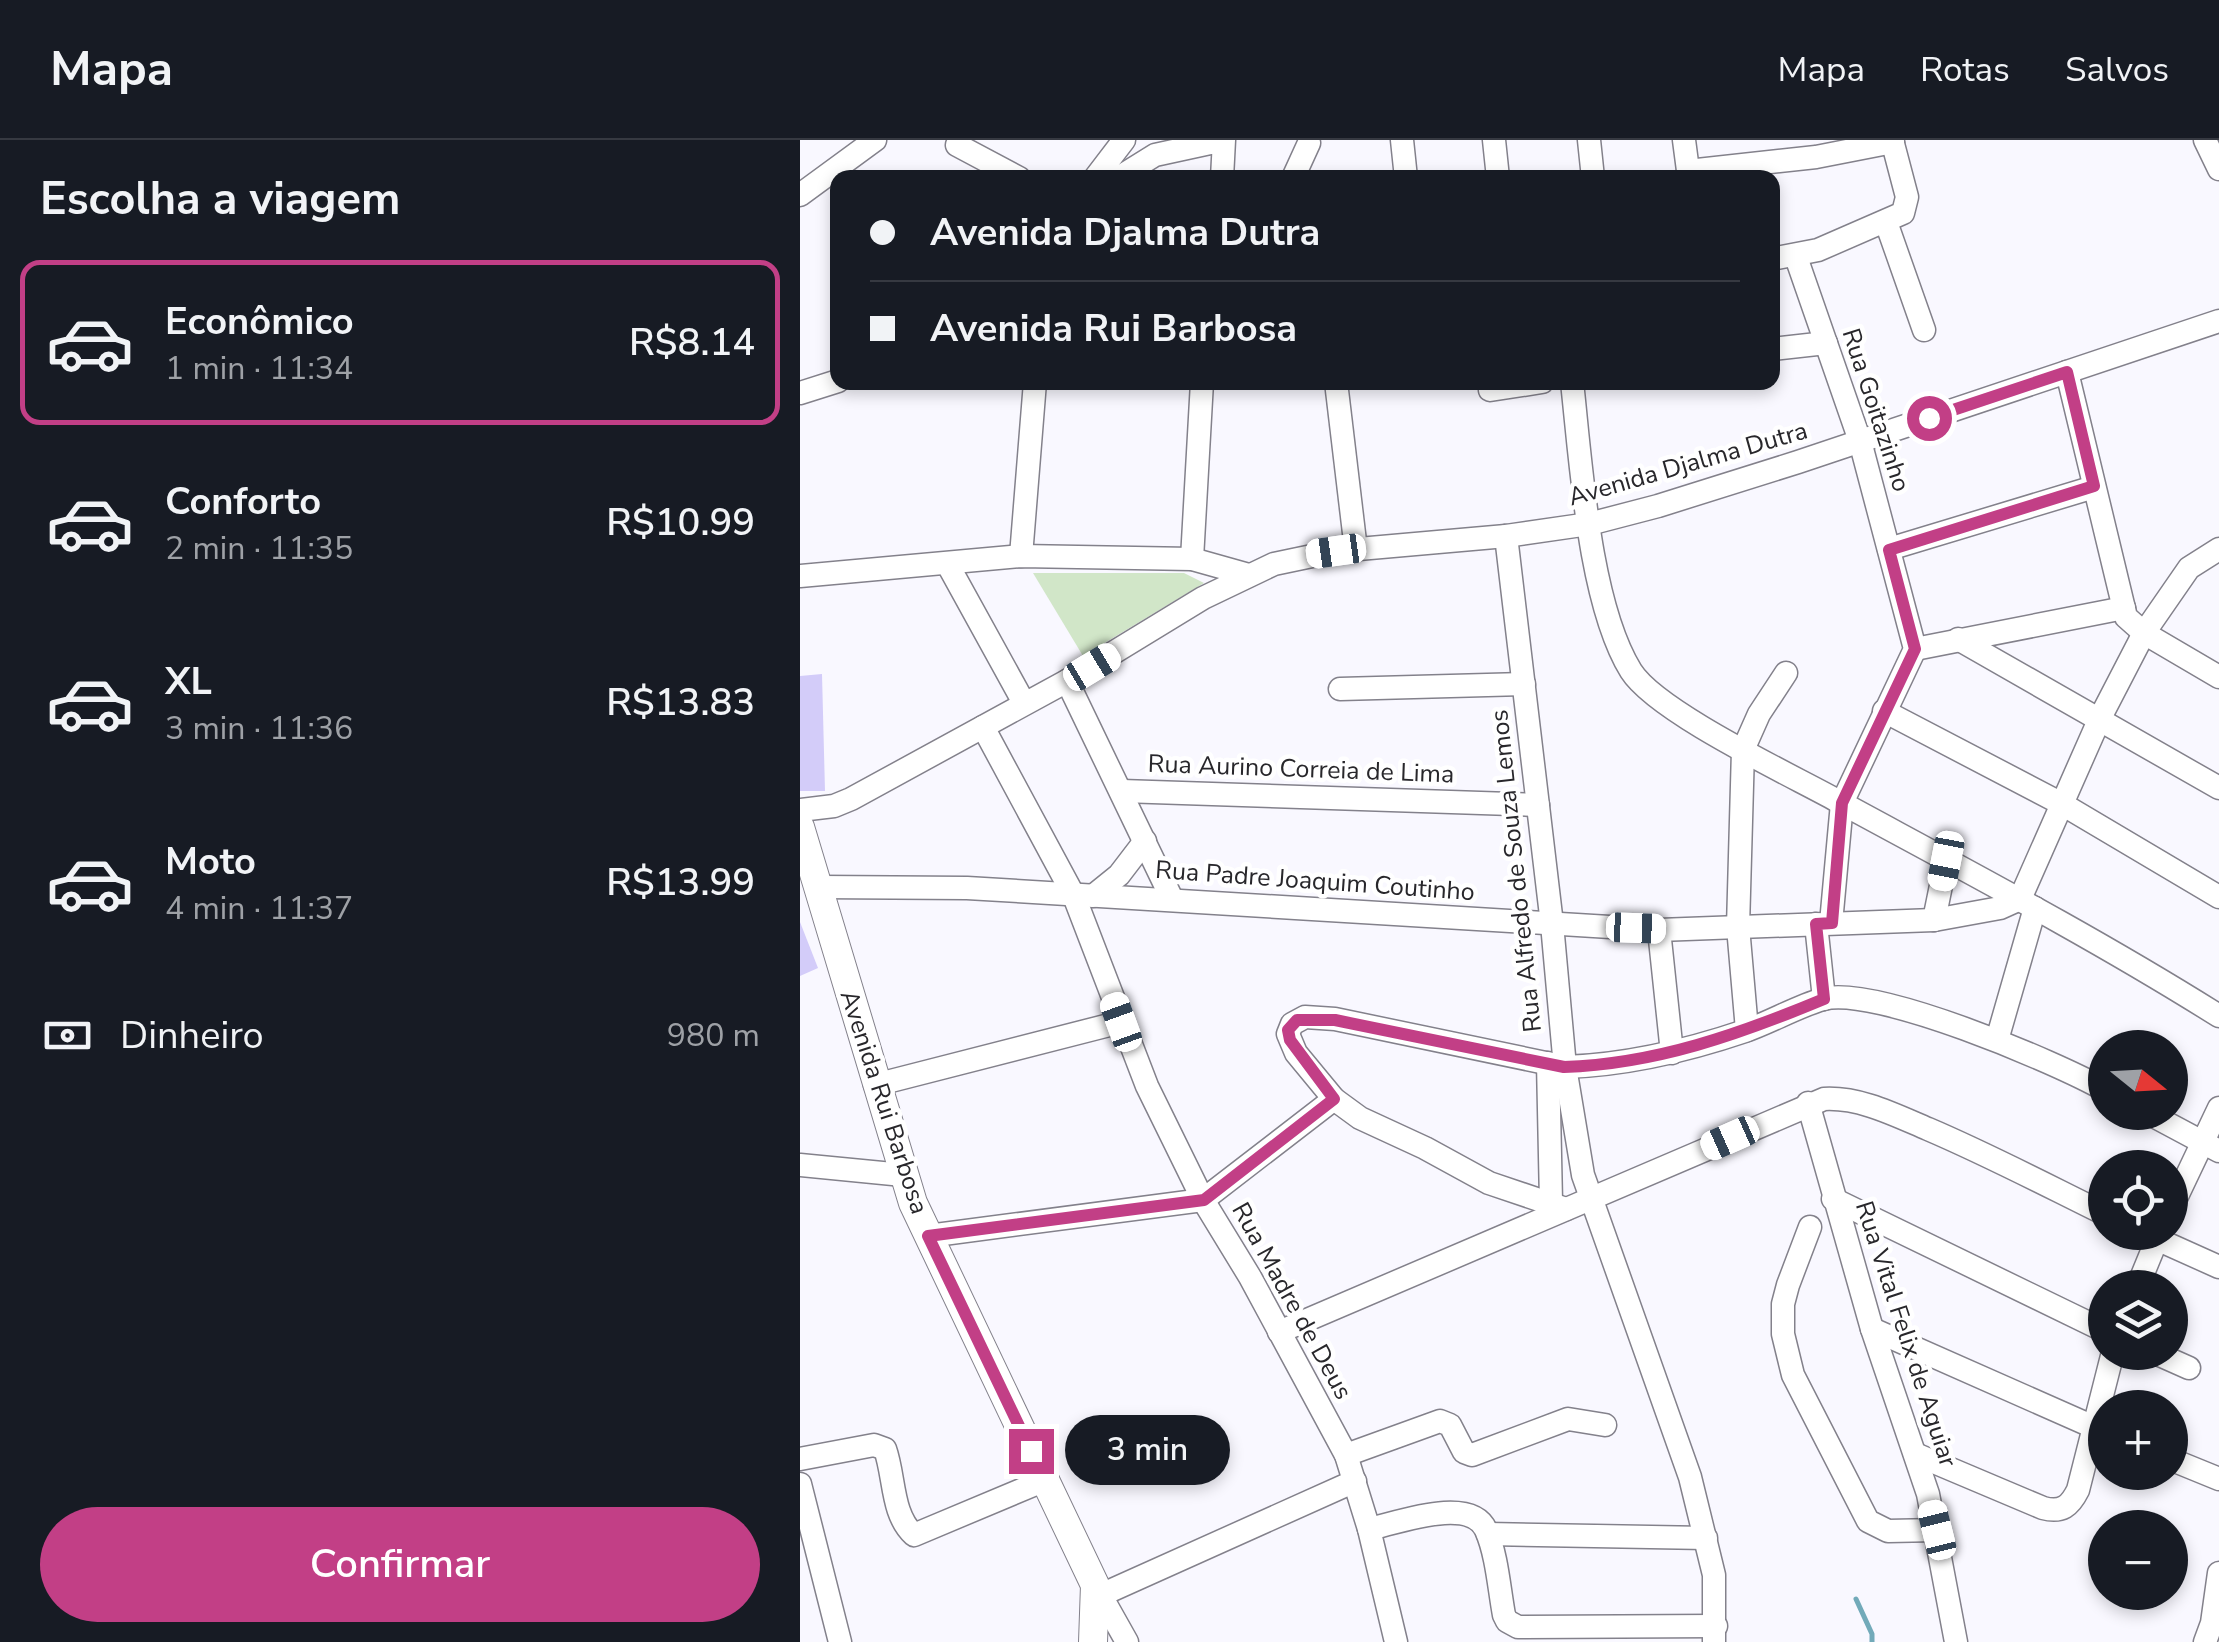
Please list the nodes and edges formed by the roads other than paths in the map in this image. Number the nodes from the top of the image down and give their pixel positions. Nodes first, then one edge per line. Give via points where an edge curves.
1 (876, 140) edge
2 (1124, 140) edge
3 (1402, 140) edge
4 (1494, 140) edge
5 (1589, 140) edge
6 (1684, 140) edge
7 (2205, 140) edge
8 (1892, 141) edge
9 (1309, 142) edge
10 (953, 143) edge
11 (1157, 166) edge
12 (2219, 169) edge
13 (835, 170) edge
14 (975, 170) edge
15 (1004, 170) edge
16 (1102, 170) edge
17 (1222, 170) edge
18 (1297, 170) edge
19 (1312, 170) edge
20 (1405, 170) edge
21 (1497, 170) edge
22 (1592, 170) edge
23 (1688, 170) edge
24 (1718, 170) edge
25 (830, 174) edge
26 (800, 196) edge
27 (1894, 218) junction
28 (1784, 258) edge
29 (2219, 321) edge
30 (1924, 330) dead end
31 (1826, 343) junction
32 (1780, 348) edge
33 (2067, 372) junction
34 (830, 384) edge
35 (1035, 390) edge
36 (1202, 390) edge
37 (1337, 390) edge
38 (1573, 390) edge
39 (800, 394) edge
40 (1860, 441) junction
41 (2094, 486) junction
42 (1588, 524) junction
43 (1506, 536) junction
44 (1356, 550) junction
45 (1889, 550) junction
46 (1021, 556) junction
47 (1192, 559) junction
48 (2213, 560) edge
49 (948, 565) junction
50 (1248, 575) junction
51 (800, 576) edge
52 (2124, 608) junction
53 (2144, 633) junction
54 (1958, 639) junction
55 (1915, 649) junction
56 (1786, 673) dead end
57 (2219, 678) edge
58 (1067, 681) junction
59 (1524, 684) junction
60 (1340, 688) dead end
61 (1024, 703) junction
62 (1884, 710) junction
63 (2100, 718) junction
64 (983, 727) junction
65 (1743, 750) junction
66 (2219, 788) edge
67 (1122, 791) junction
68 (1842, 803) junction
69 (2062, 804) junction
70 (1538, 805) junction
71 (800, 810) edge
72 (800, 827) edge
73 (1145, 841) junction
74 (1946, 861) junction
75 (810, 891) edge
76 (1084, 896) junction
77 (2219, 897) edge
78 (1172, 899) junction
79 (2027, 904) junction
80 (1934, 920) junction
81 (1552, 924) junction
82 (1824, 924) junction
83 (1738, 927) junction
84 (1659, 930) junction
85 (2219, 988) edge
86 (1824, 999) junction
87 (2213, 1012) edge
88 (1121, 1022) junction
89 (1747, 1030) junction
90 (1998, 1040) junction
91 (1672, 1053) junction
92 (1556, 1065) junction
93 (2088, 1080) edge
94 (875, 1085) junction
95 (1334, 1099) junction
96 (1808, 1103) junction
97 (2219, 1108) edge
98 (2179, 1130) edge
99 (2210, 1147) edge
100 (800, 1165) edge
101 (903, 1175) junction
102 (2188, 1182) edge
103 (1833, 1199) junction
104 (1204, 1200) junction
105 (1590, 1200) junction
106 (2088, 1205) edge
107 (1559, 1206) junction
108 (1810, 1228) dead end
109 (928, 1236) junction
110 (2183, 1250) edge
111 (2219, 1267) edge
112 (2088, 1323) edge
113 (1872, 1328) junction
114 (1280, 1332) junction
115 (1605, 1425) dead end
116 (2088, 1425) edge
117 (1915, 1454) junction
118 (1346, 1455) junction
119 (800, 1459) edge
120 (2088, 1461) edge
121 (2188, 1466) edge
122 (2219, 1479) edge
123 (1045, 1480) junction
124 (1354, 1481) junction
125 (800, 1484) edge
126 (1369, 1530) junction
127 (1937, 1530) junction
128 (1488, 1534) junction
129 (1706, 1538) junction
130 (2219, 1573) edge
131 (1098, 1590) junction
132 (2212, 1631) edge
133 (1715, 1634) edge
134 (840, 1642) edge
135 (1093, 1642) edge
136 (1127, 1642) edge
137 (1396, 1642) edge
138 (1956, 1642) edge

1 - 13 street
2 - 16 street
3 - 20 street
4 - 21 street
5 - 22 street
6 - 23 street
7 - 12 street
8 - 24 street
8 - 27 street via 1907,197
9 - 18 street
9 - 19 street
10 - 14 street
10 - 15 street
11 - 17 street via 1224,140
25 - 26 street
27 - 28 street
27 - 30 street
28 - 31 street, Rua Goitazinho
29 - 33 street, Avenida Djalma Dutra
31 - 32 street
31 - 40 street, Rua Goitazinho
33 - 40 street, Avenida Djalma Dutra
33 - 41 street
34 - 39 street
35 - 46 street
36 - 47 street
37 - 44 street
38 - 42 street
40 - 42 street, Avenida Djalma Dutra
40 - 45 street, Rua Goitazinho
41 - 45 street
41 - 52 street
42 - 43 street, Avenida Djalma Dutra
42 - 65 street via 1604,600 1632,672 1667,704
43 - 44 street, Avenida Djalma Dutra
43 - 59 street, Rua Alfredo de Souza Lemos
44 - 50 street, Avenida Djalma Dutra via 1312,554
45 - 55 street, Rua Goitazinho
46 - 47 street
46 - 49 street
47 - 50 street
48 - 53 street via 2174,588
49 - 51 street
49 - 61 street
50 - 58 street, Avenida Djalma Dutra
52 - 53 street
52 - 54 street
53 - 57 street
53 - 63 street
54 - 55 street
54 - 63 street
55 - 62 street
56 - 65 street
58 - 61 street, Avenida Djalma Dutra
58 - 67 street
59 - 60 street
59 - 70 street, Rua Alfredo de Souza Lemos
61 - 64 street, Avenida Djalma Dutra
62 - 68 street
62 - 69 street
63 - 66 street
63 - 69 street
64 - 71 street, Avenida Djalma Dutra via 852,798
64 - 76 street, Rua Madre de Deus
65 - 68 street
65 - 83 street
67 - 70 street, Rua Aurino Correia de Lima
67 - 73 street
68 - 74 street
68 - 82 street
69 - 77 street
69 - 79 street
70 - 81 street, Rua Alfredo de Souza Lemos
72 - 75 main road, Avenida Rui Barbosa
73 - 76 street via 1119,875
73 - 78 street
74 - 79 street
74 - 80 street
75 - 76 street, Rua Padre Joaquim Coutinho via 967,888
75 - 94 main road, Avenida Rui Barbosa
76 - 78 street, Rua Padre Joaquim Coutinho
76 - 88 street, Rua Madre de Deus
78 - 81 street, Rua Padre Joaquim Coutinho
79 - 80 street, Rua Padre Joaquim Coutinho
79 - 87 street
79 - 90 street
80 - 82 street, Rua Padre Joaquim Coutinho
81 - 84 street, Rua Padre Joaquim Coutinho
81 - 92 street, Rua Alfredo de Souza Lemos
82 - 83 street, Rua Padre Joaquim Coutinho
82 - 86 street
83 - 84 street, Rua Padre Joaquim Coutinho
83 - 89 street
84 - 91 street
85 - 87 street
86 - 89 street
86 - 90 street via 1863,1000
88 - 94 street
88 - 104 street, Rua Madre de Deus
89 - 91 street
90 - 93 street
91 - 92 street via 1624,1063
92 - 95 street via 1318,1017 1297,1020 1288,1030 1290,1040
92 - 105 street, Rua Alfredo de Souza Lemos
92 - 107 street
94 - 101 main road, Avenida Rui Barbosa
95 - 104 street
95 - 107 street via 1489,1183
96 - 103 street, Rua Vital Felix de Aguiar
96 - 105 street
96 - 106 street via 1838,1098 1892,1113
97 - 99 street
98 - 99 street
99 - 102 street
100 - 101 street
101 - 109 main road, Avenida Rui Barbosa
103 - 112 street
103 - 113 street, Rua Vital Felix de Aguiar
104 - 109 street
104 - 114 street, Rua Madre de Deus
105 - 107 street
105 - 129 street, Rua Alfredo de Souza Lemos
107 - 114 street
108 - 127 street via 1783,1304 1793,1374 1868,1521 1888,1531
109 - 123 main road, Avenida Rui Barbosa
110 - 111 street
113 - 116 street
113 - 117 street, Rua Vital Felix de Aguiar
114 - 118 street, Rua Madre de Deus
115 - 118 street via 1568,1418 1472,1455 1440,1421
117 - 120 street via 2060,1510 2073,1500
117 - 127 street, Rua Vital Felix de Aguiar
118 - 124 street, Rua Madre de Deus
119 - 123 street via 874,1444 885,1449 897,1506 914,1535
121 - 122 street
123 - 131 main road, Avenida Rui Barbosa
124 - 126 street, Rua Madre de Deus
124 - 131 street
125 - 134 street
126 - 128 street via 1448,1512 1480,1520
126 - 137 street, Rua Madre de Deus
127 - 138 street, Rua Vital Felix de Aguiar
128 - 129 street
128 - 133 street via 1504,1615 1512,1624
129 - 133 street, Rua Alfredo de Souza Lemos
130 - 132 street
131 - 135 main road
131 - 136 street

